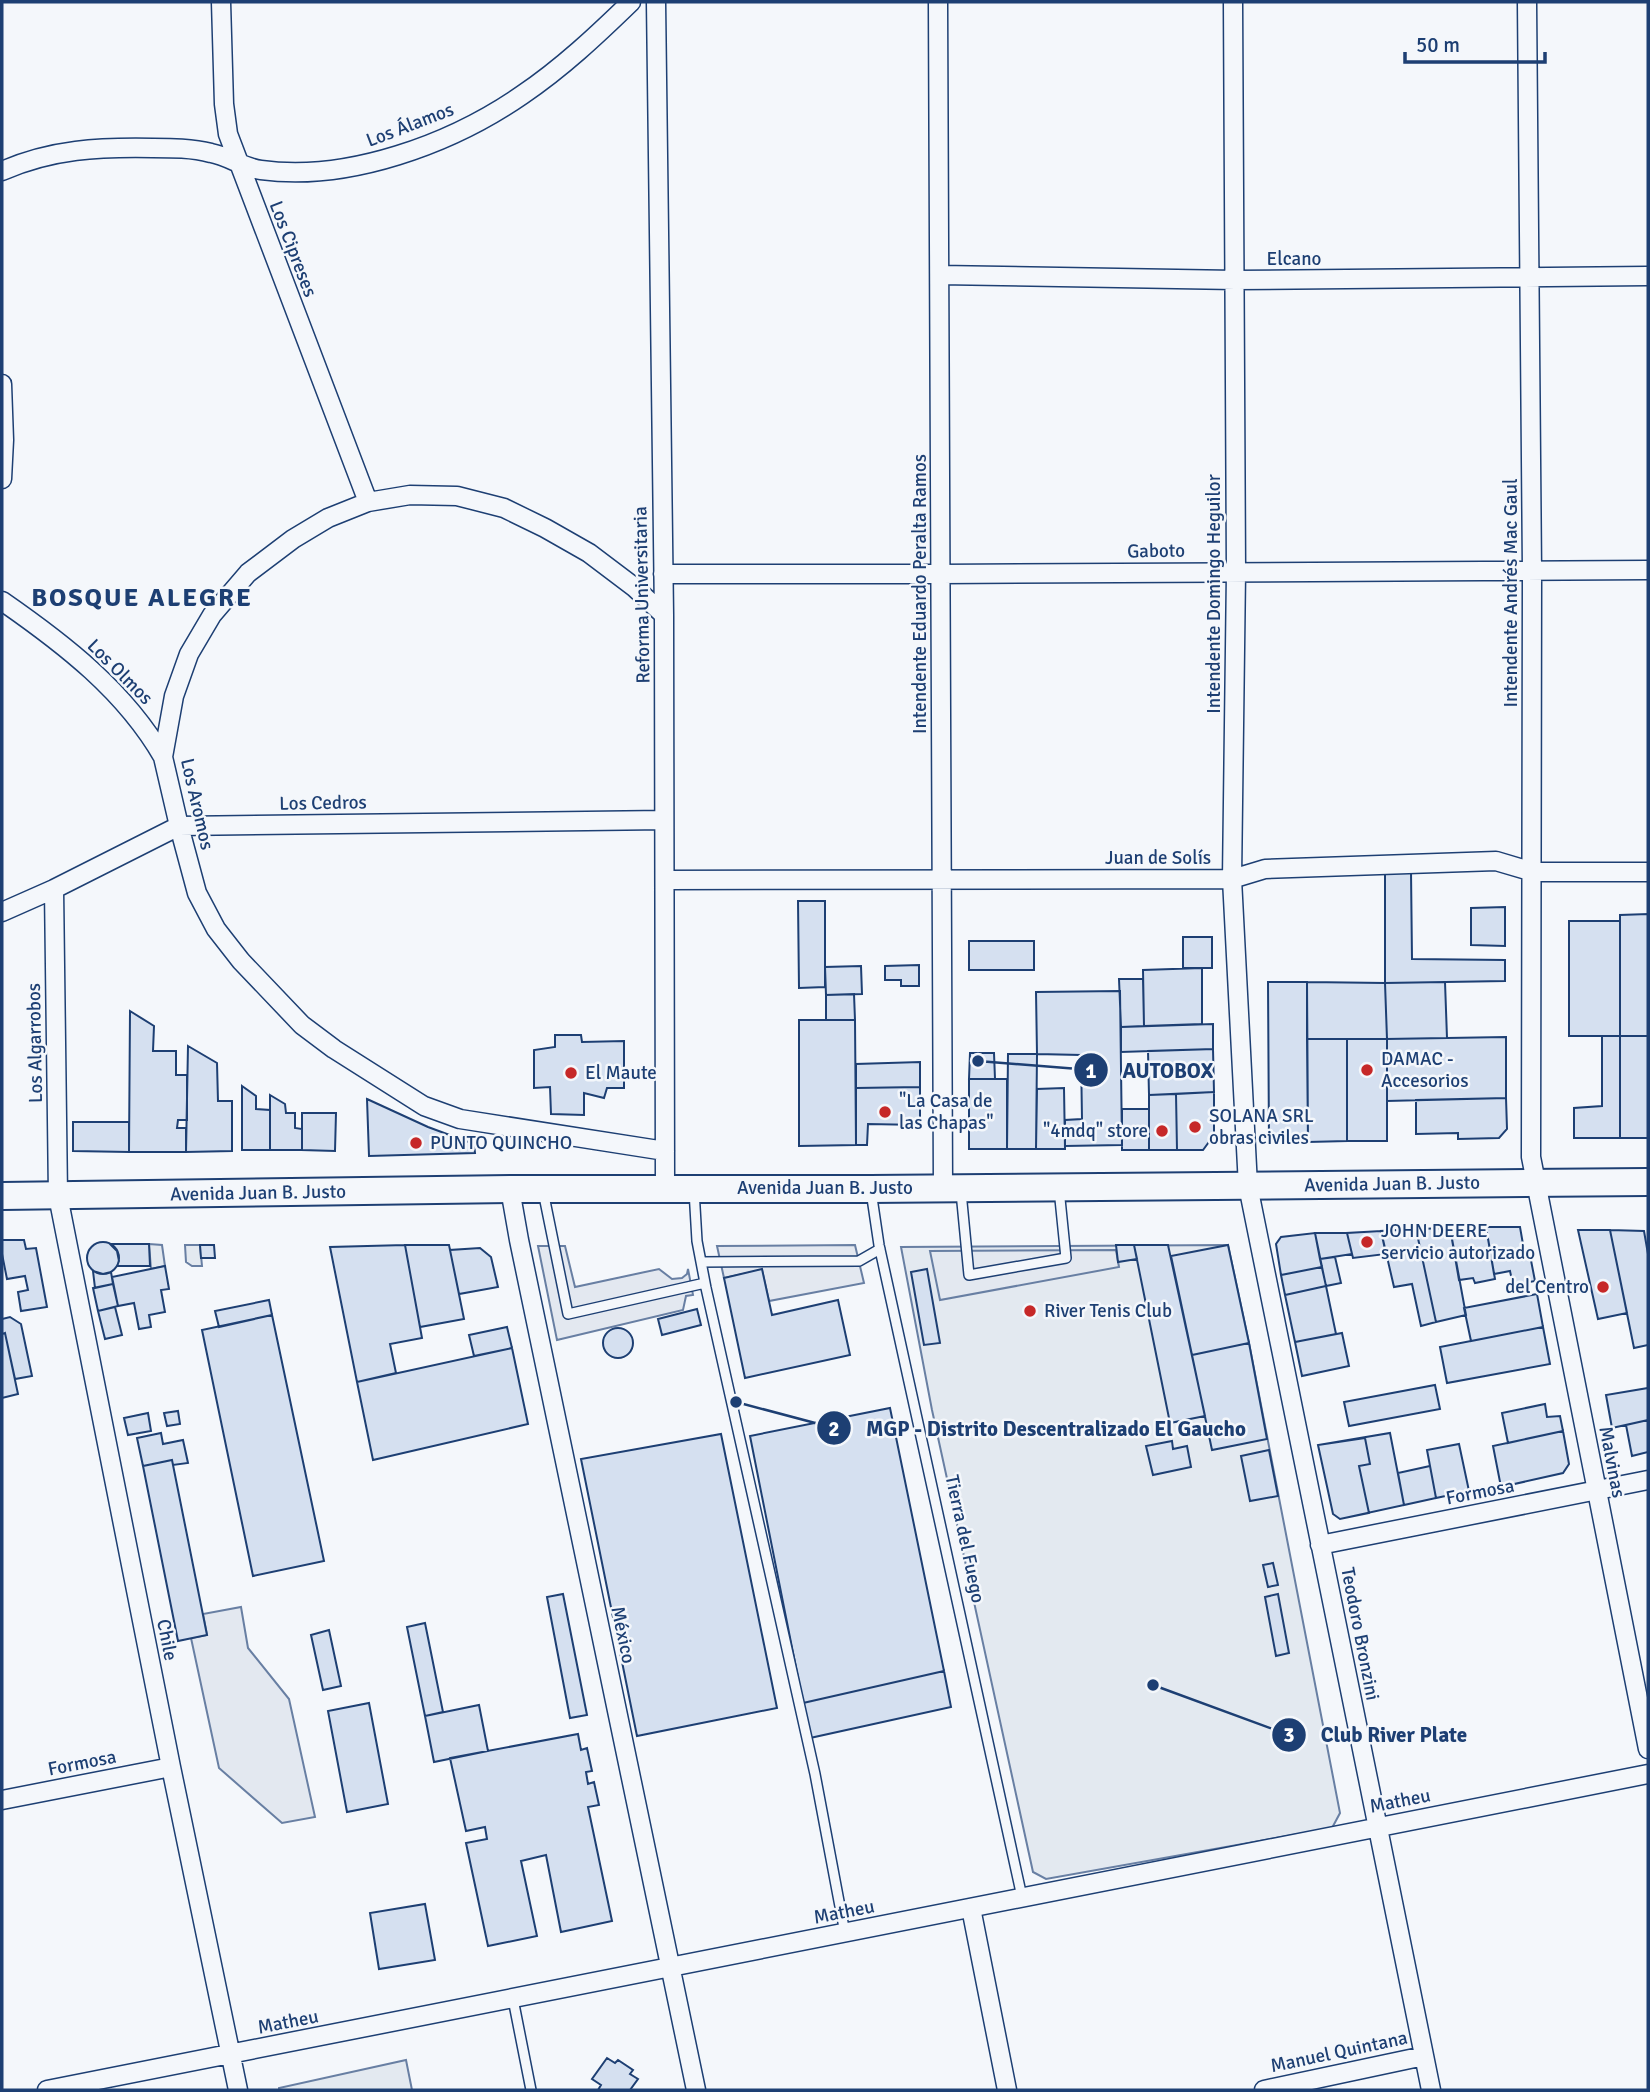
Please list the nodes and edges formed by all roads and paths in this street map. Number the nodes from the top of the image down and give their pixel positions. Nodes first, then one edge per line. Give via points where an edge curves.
1 (221, 2) edge
2 (631, 2) edge
3 (656, 2) edge
4 (939, 2) edge
5 (1233, 2) edge
6 (1527, 2) edge
7 (237, 162) junction
8 (2, 170) edge
9 (940, 275) junction
10 (1648, 276) edge
11 (1528, 278) junction
12 (1235, 280) junction
13 (2, 384) edge
14 (2, 480) edge
15 (368, 502) junction
16 (1648, 570) edge
17 (1236, 572) junction
18 (1532, 572) junction
19 (663, 574) junction
20 (941, 574) junction
21 (2, 601) edge
22 (664, 615) junction
23 (163, 757) junction
24 (664, 820) junction
25 (178, 826) junction
26 (1533, 872) junction
27 (1648, 872) edge
28 (942, 878) junction
29 (1232, 879) junction
30 (664, 880) junction
31 (54, 889) junction
32 (2, 912) edge
33 (665, 1151) junction
34 (1648, 1182) edge
35 (1536, 1183) junction
36 (1248, 1186) junction
37 (952, 1187) junction
38 (665, 1188) junction
39 (1059, 1188) junction
40 (510, 1189) junction
41 (542, 1189) junction
42 (694, 1189) junction
43 (870, 1189) junction
44 (2, 1196) edge
45 (58, 1196) junction
46 (880, 1249) junction
47 (701, 1262) junction
48 (705, 1283) junction
49 (1648, 1480) edge
50 (1596, 1490) junction
51 (1320, 1545) junction
52 (1648, 1749) edge
53 (171, 1767) junction
54 (1648, 1774) edge
55 (2, 1800) edge
56 (1377, 1827) junction
57 (1022, 1898) junction
58 (971, 1908) junction
59 (845, 1933) junction
60 (671, 1968) junction
61 (513, 1999) junction
62 (231, 2055) junction
63 (1424, 2056) junction
64 (47, 2090) edge
65 (238, 2090) edge
66 (531, 2090) edge
67 (696, 2090) edge
68 (1007, 2090) edge
69 (1264, 2090) edge
70 (1431, 2090) edge

1 - 7 street, Los Cipreses via 224,104
2 - 7 street, Los Álamos via 522,96 437,140 358,166 315,171 257,170
3 - 19 street, Reforma Universitaria
4 - 9 street, Intendente Eduardo Peralta Ramos
5 - 12 street, Intendente Domingo Heguilor
6 - 11 street, Intendente Andrés Mac Gaul
7 - 8 street, Los Álamos via 212,153 119,147 67,150
7 - 15 street, Los Cipreses
9 - 12 street, Elcano
9 - 20 street, Intendente Eduardo Peralta Ramos
10 - 11 street, Elcano
11 - 12 street, Elcano
11 - 18 street, Intendente Andrés Mac Gaul
12 - 17 street, Intendente Domingo Heguilor
13 - 14 street
15 - 22 street, Los Aromos via 410,495 457,496 504,508 589,553
15 - 23 street, Los Aromos via 293,539 248,573 212,615 189,654 174,696
16 - 18 street, Gaboto
17 - 18 street, Gaboto
17 - 20 street, Gaboto
17 - 29 street, Intendente Domingo Heguilor
18 - 26 street, Intendente Andrés Mac Gaul
19 - 20 street, Gaboto
19 - 22 street, Reforma Universitaria
20 - 28 street, Intendente Eduardo Peralta Ramos
21 - 23 street, Los Olmos via 97,675 128,706
22 - 24 street, Reforma Universitaria
23 - 25 street, Los Aromos
24 - 25 street, Los Cedros
24 - 30 street, Reforma Universitaria
25 - 31 street, Los Cedros
25 - 33 street, Los Aromos via 197,893 216,929 276,998 334,1049 424,1106 460,1119
26 - 27 street, Juan de Solís
26 - 29 street, Juan de Solís via 1496,861 1265,869
26 - 35 street, Intendente Andrés Mac Gaul via 1531,1157
28 - 29 street, Juan de Solís
28 - 30 street, Juan de Solís
28 - 37 street, Intendente Eduardo Peralta Ramos
29 - 36 street, Intendente Domingo Heguilor
30 - 33 street, Reforma Universitaria
31 - 32 street, Los Cedros
31 - 45 street, Los Algarrobos
33 - 38 street, Reforma Universitaria
34 - 35 main road, Avenida Juan B. Justo
35 - 36 main road, Avenida Juan B. Justo
35 - 50 street, Malvinas
36 - 39 main road, Avenida Juan B. Justo
36 - 51 street, Teodoro Bronzini
37 - 39 main road, Avenida Juan B. Justo
37 - 39 lane via 969,1275 1066,1258
37 - 43 main road, Avenida Juan B. Justo
38 - 41 main road, Avenida Juan B. Justo
38 - 42 main road, Avenida Juan B. Justo
40 - 41 main road, Avenida Juan B. Justo
40 - 45 main road, Avenida Juan B. Justo
40 - 60 street, México
41 - 48 lane via 568,1314
42 - 43 main road, Avenida Juan B. Justo
42 - 47 lane
43 - 46 lane, Tierra del Fuego
44 - 45 main road, Avenida Juan B. Justo
45 - 53 street, Chile
46 - 47 lane via 859,1261
46 - 57 lane, Tierra del Fuego
47 - 48 lane
48 - 59 lane via 815,1774
49 - 50 street, Formosa
50 - 51 street, Formosa
50 - 52 street, Malvinas
51 - 56 street, Teodoro Bronzini
53 - 55 street, Formosa
53 - 62 street, Chile
54 - 56 street, Matheu
56 - 57 street, Matheu
56 - 63 street, Teodoro Bronzini
57 - 58 street, Matheu
58 - 59 street, Matheu
58 - 68 street
59 - 60 street, Matheu
60 - 61 street, Matheu
60 - 67 street, México
61 - 62 street, Matheu
61 - 66 lane
62 - 64 street, Matheu
62 - 65 street, Chile
63 - 69 street, Manuel Quintana
63 - 70 street, Teodoro Bronzini

